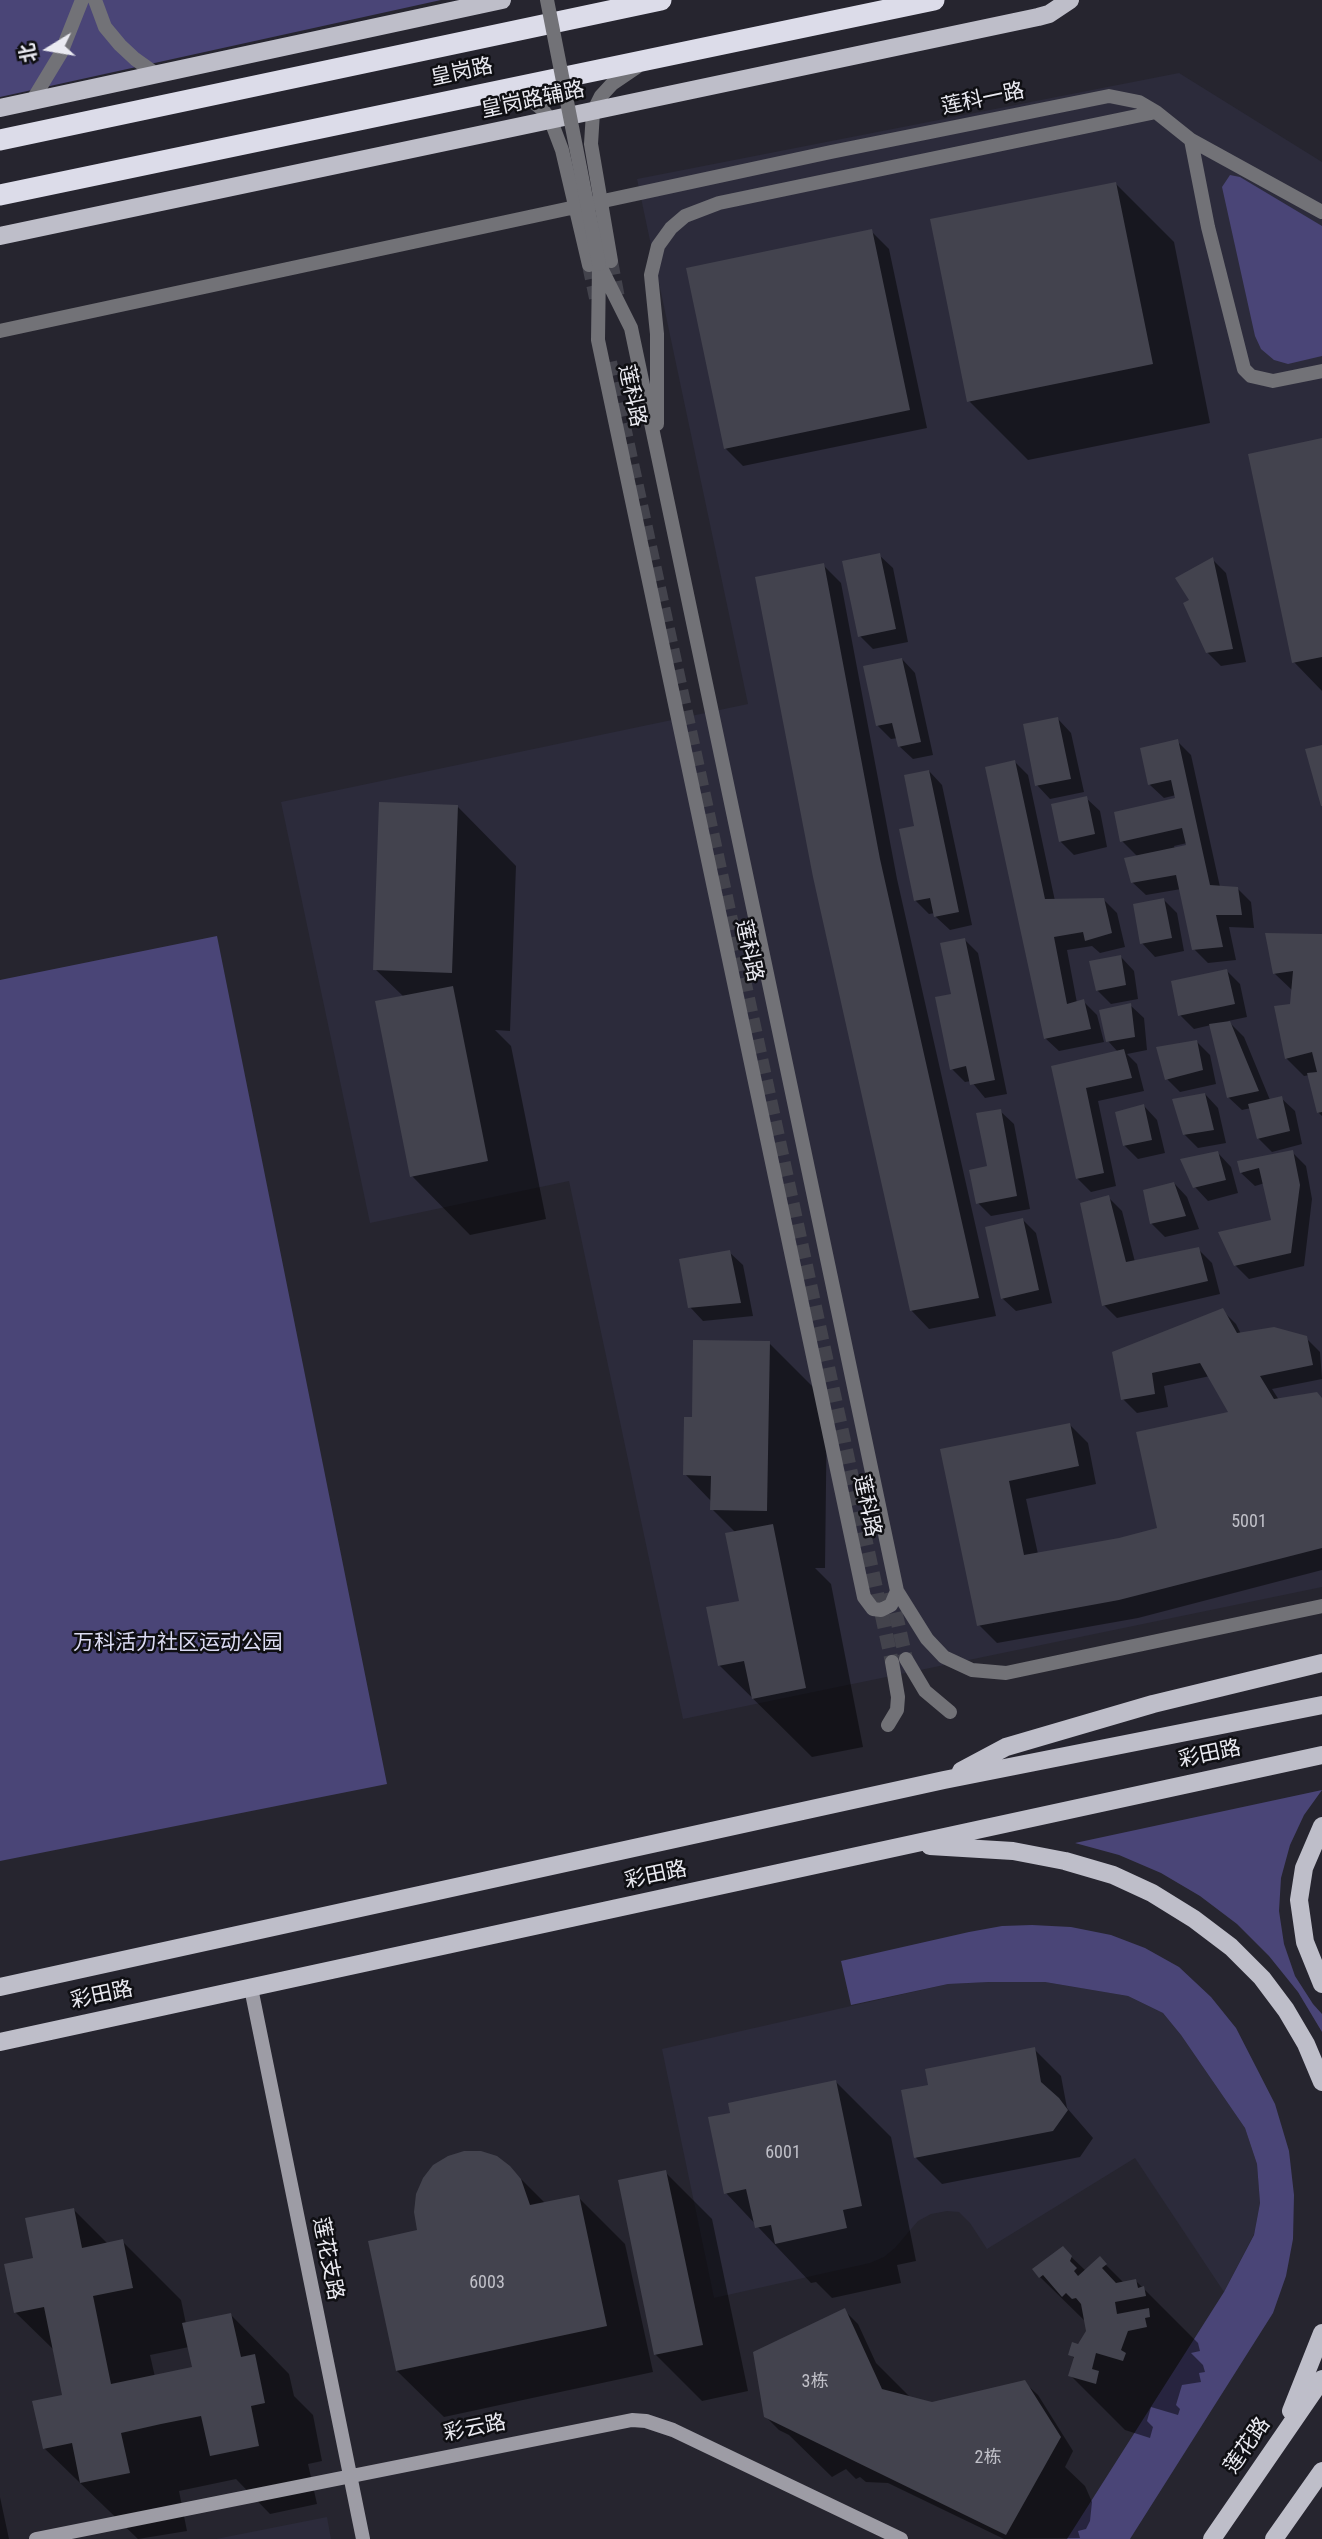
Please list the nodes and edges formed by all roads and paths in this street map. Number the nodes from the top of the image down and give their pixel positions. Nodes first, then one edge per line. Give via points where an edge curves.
1 (82, 0) edge
2 (95, 0) edge
3 (502, 0) edge
4 (547, 0) edge
5 (661, 0) edge
6 (934, 0) edge
7 (1070, 0) edge
8 (652, 59) junction
9 (156, 74) junction
10 (479, 95) junction
11 (32, 101) junction
12 (0, 107) edge
13 (593, 112) junction
14 (1156, 112) junction
15 (551, 121) junction
16 (0, 140) edge
17 (1191, 140) junction
18 (0, 195) edge
19 (600, 203) junction
20 (576, 208) junction
21 (1322, 212) edge
22 (0, 236) edge
23 (600, 263) junction
24 (0, 331) edge
25 (1322, 371) edge
26 (657, 447) junction
27 (897, 1591) junction
28 (1322, 1606) edge
29 (1322, 1662) edge
30 (1322, 1705) edge
31 (950, 1712) dead end
32 (888, 1725) dead end
33 (1322, 1755) edge
34 (944, 1780) junction
35 (1322, 1826) edge
36 (909, 1845) junction
37 (1322, 1984) edge
38 (0, 1987) edge
39 (251, 1988) junction
40 (0, 2042) edge
41 (1322, 2082) edge
42 (1322, 2333) edge
43 (1322, 2379) edge
44 (1277, 2444) junction
45 (1322, 2471) edge
46 (350, 2476) junction
47 (65, 2536) edge
48 (36, 2539) edge
49 (363, 2539) edge
50 (901, 2539) edge
51 (1212, 2539) edge
52 (1274, 2539) edge

1 - 11 street via 61,53
2 - 9 street via 113,36
3 - 9 main road
4 - 23 street, 莲科路, bridge
5 - 16 highway, 皇岗路
6 - 8 highway, 皇岗路
7 - 13 main road, 皇岗路辅路 via 1038,17
8 - 10 highway, 皇岗路
8 - 13 street via 612,84
9 - 11 main road
10 - 15 street, 莲科路 via 517,94 542,109
10 - 18 highway, 皇岗路
11 - 12 main road
13 - 15 main road, 皇岗路辅路
13 - 19 street, 莲科路 via 591,144
14 - 17 street, 莲科一路
14 - 19 street, 莲科一路 via 1124,98 1096,97
14 - 26 street via 719,203 685,216 658,246 651,275 657,334
15 - 20 street, 莲科路
15 - 22 main road, 皇岗路辅路
17 - 21 street, 莲科一路
17 - 25 street via 1244,369 1251,376 1273,381
19 - 20 street, 莲科一路
19 - 23 street, 莲科路
20 - 23 street, 莲科路
20 - 24 street, 莲科一路
23 - 26 street, 莲科路 via 631,328
23 - 27 street, 莲科路 via 598,340 864,1597 873,1609 881,1610 891,1605
26 - 27 street, 莲科路
27 - 28 street, 莲科路 via 944,1657 972,1670 1006,1673
29 - 34 main road via 1006,1747
30 - 34 main road, 彩田路
31 - 32 street via 899,1660 897,1710
33 - 36 main road, 彩田路
34 - 38 main road, 彩田路
35 - 37 main road via 1304,1868 1299,1900 1305,1942
36 - 39 main road, 彩田路
36 - 41 main road via 1013,1851 1065,1861 1152,1893 1231,1947 1262,1978 1307,2044
39 - 40 main road, 彩田路
39 - 46 street, 莲花支路
42 - 44 main road
43 - 44 main road, 莲花路
44 - 51 main road, 莲花路
45 - 52 main road
46 - 47 street, 彩云路
46 - 49 street, 莲花支路
46 - 50 street, 彩云路 via 618,2421 646,2421
47 - 48 street, 彩云路

